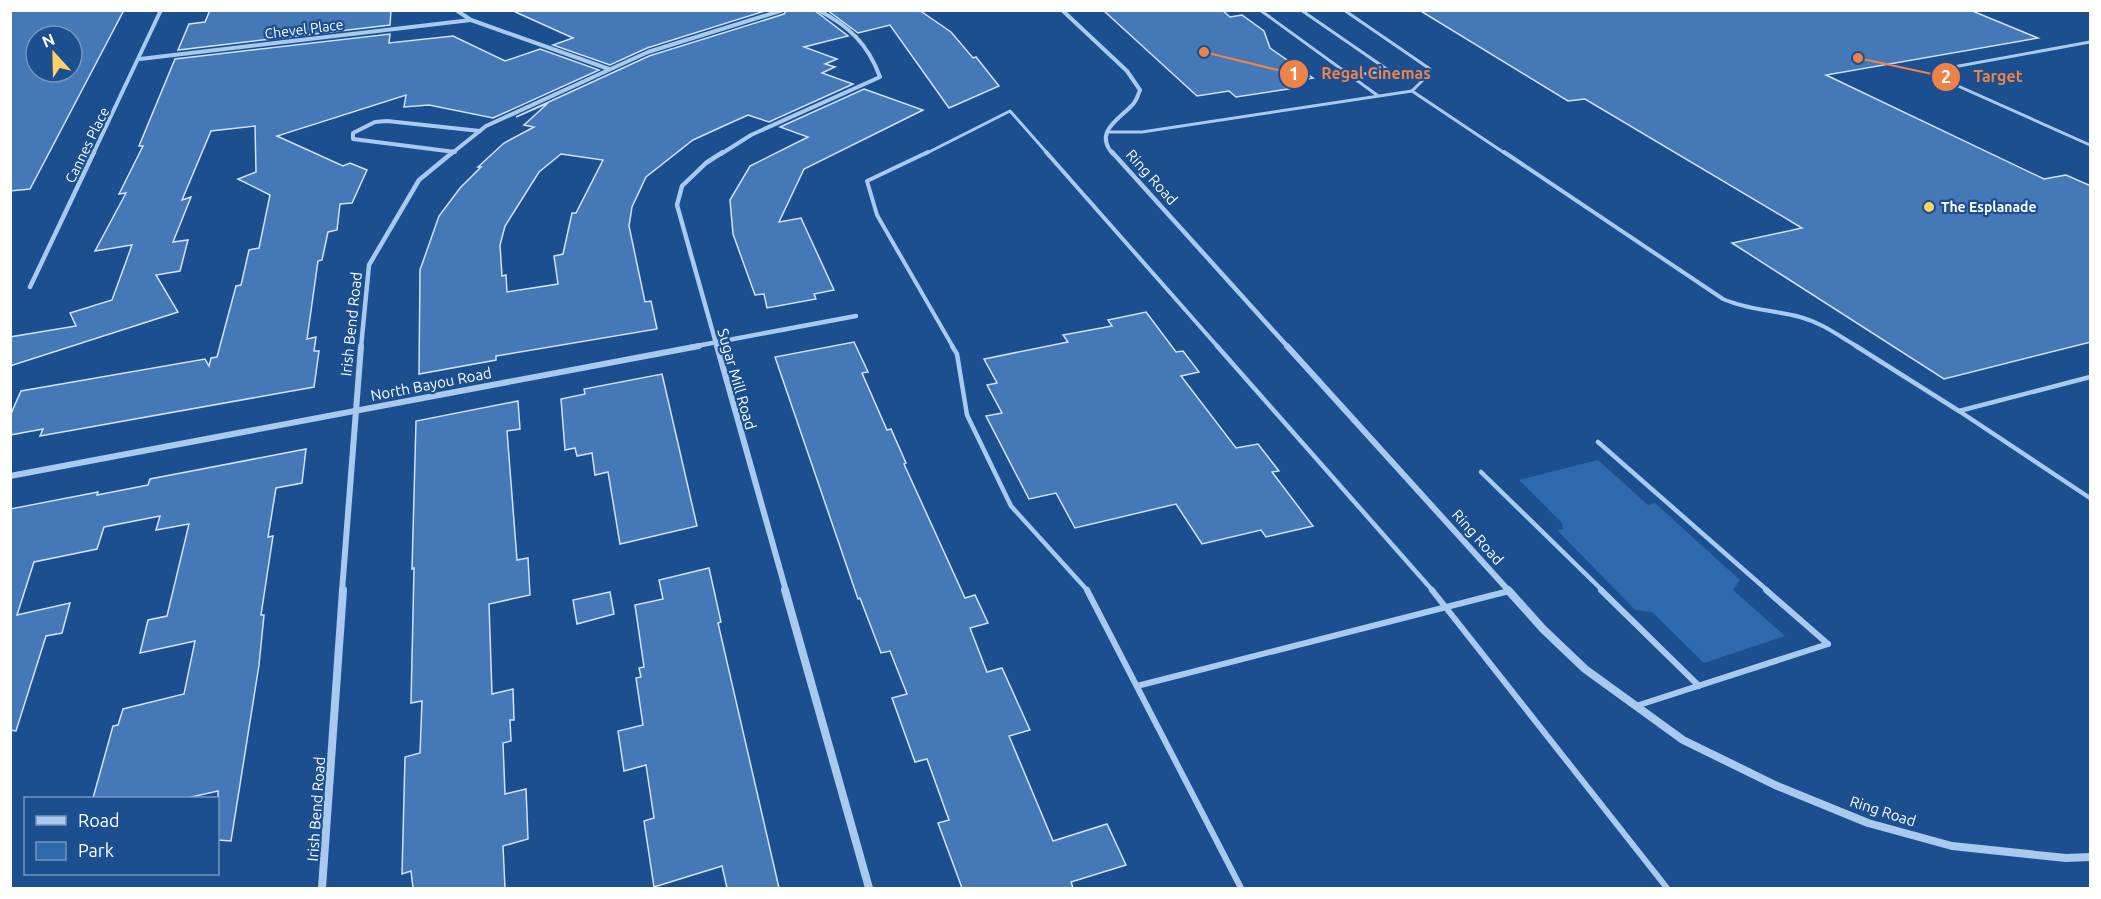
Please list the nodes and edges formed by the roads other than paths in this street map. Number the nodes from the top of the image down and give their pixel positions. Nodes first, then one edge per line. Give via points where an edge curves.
1 (161, 10) edge
2 (456, 10) edge
3 (783, 10) edge
4 (818, 10) edge
5 (1062, 10) edge
6 (1260, 10) edge
7 (1301, 10) edge
8 (1344, 10) edge
9 (471, 20) junction
10 (2091, 42) edge
11 (140, 59) junction
12 (609, 69) junction
13 (1351, 76) junction
14 (1412, 91) junction
15 (1378, 96) junction
16 (480, 131) junction
17 (1108, 132) junction
18 (2091, 145) edge
19 (455, 152) junction
20 (30, 287) dead end
21 (856, 316) dead end
22 (714, 341) junction
23 (2091, 377) edge
24 (355, 410) junction
25 (1959, 411) junction
26 (1598, 442) dead end
27 (1480, 472) dead end
28 (10, 476) edge
29 (2091, 498) edge
30 (1509, 591) junction
31 (1447, 607) junction
32 (1137, 686) junction
33 (1699, 686) junction
34 (1635, 707) junction
35 (2091, 857) edge
36 (322, 888) edge
37 (869, 888) edge
38 (1241, 888) edge
39 (1667, 888) edge

1 - 11 street, Cannes Place
2 - 9 street
3 - 12 street, Irish Bend Road via 648,52
4 - 22 street, Sugar Mill Road via 835,18 863,41 872,52 880,77 751,135 706,163 682,186 677,205
5 - 17 street via 1127,71 1140,90 1134,103 1115,117
6 - 13 lane
7 - 13 lane via 1388,70
8 - 14 lane via 1430,69
9 - 11 street, Chevel Place
9 - 12 street
10 - 18 lane via 1944,68 1937,70 1937,74
11 - 20 street, Cannes Place
12 - 16 street, Irish Bend Road
13 - 15 lane
14 - 15 lane
14 - 25 lane via 1723,299 1827,327
15 - 17 lane via 1142,132
16 - 19 street, Irish Bend Road
16 - 19 street via 387,121 375,122 353,133 353,139
17 - 30 street, Ring Road via 1110,150 1141,187
19 - 24 street, Irish Bend Road via 419,180 369,266
21 - 22 street, North Bayou Road
22 - 24 street, North Bayou Road
22 - 37 street, Sugar Mill Road
23 - 25 lane
24 - 28 street, North Bayou Road
24 - 36 street, Irish Bend Road
25 - 29 lane
26 - 33 lane via 1828,644
27 - 33 lane
30 - 31 lane
30 - 34 street, Ring Road via 1585,669
31 - 32 lane
31 - 32 lane via 1010,111 867,181 877,214 957,354 967,415 1011,506 1086,587
31 - 39 lane
32 - 38 lane
33 - 34 lane
34 - 35 street, Ring Road via 1683,740 1775,785 1868,823 1952,846

